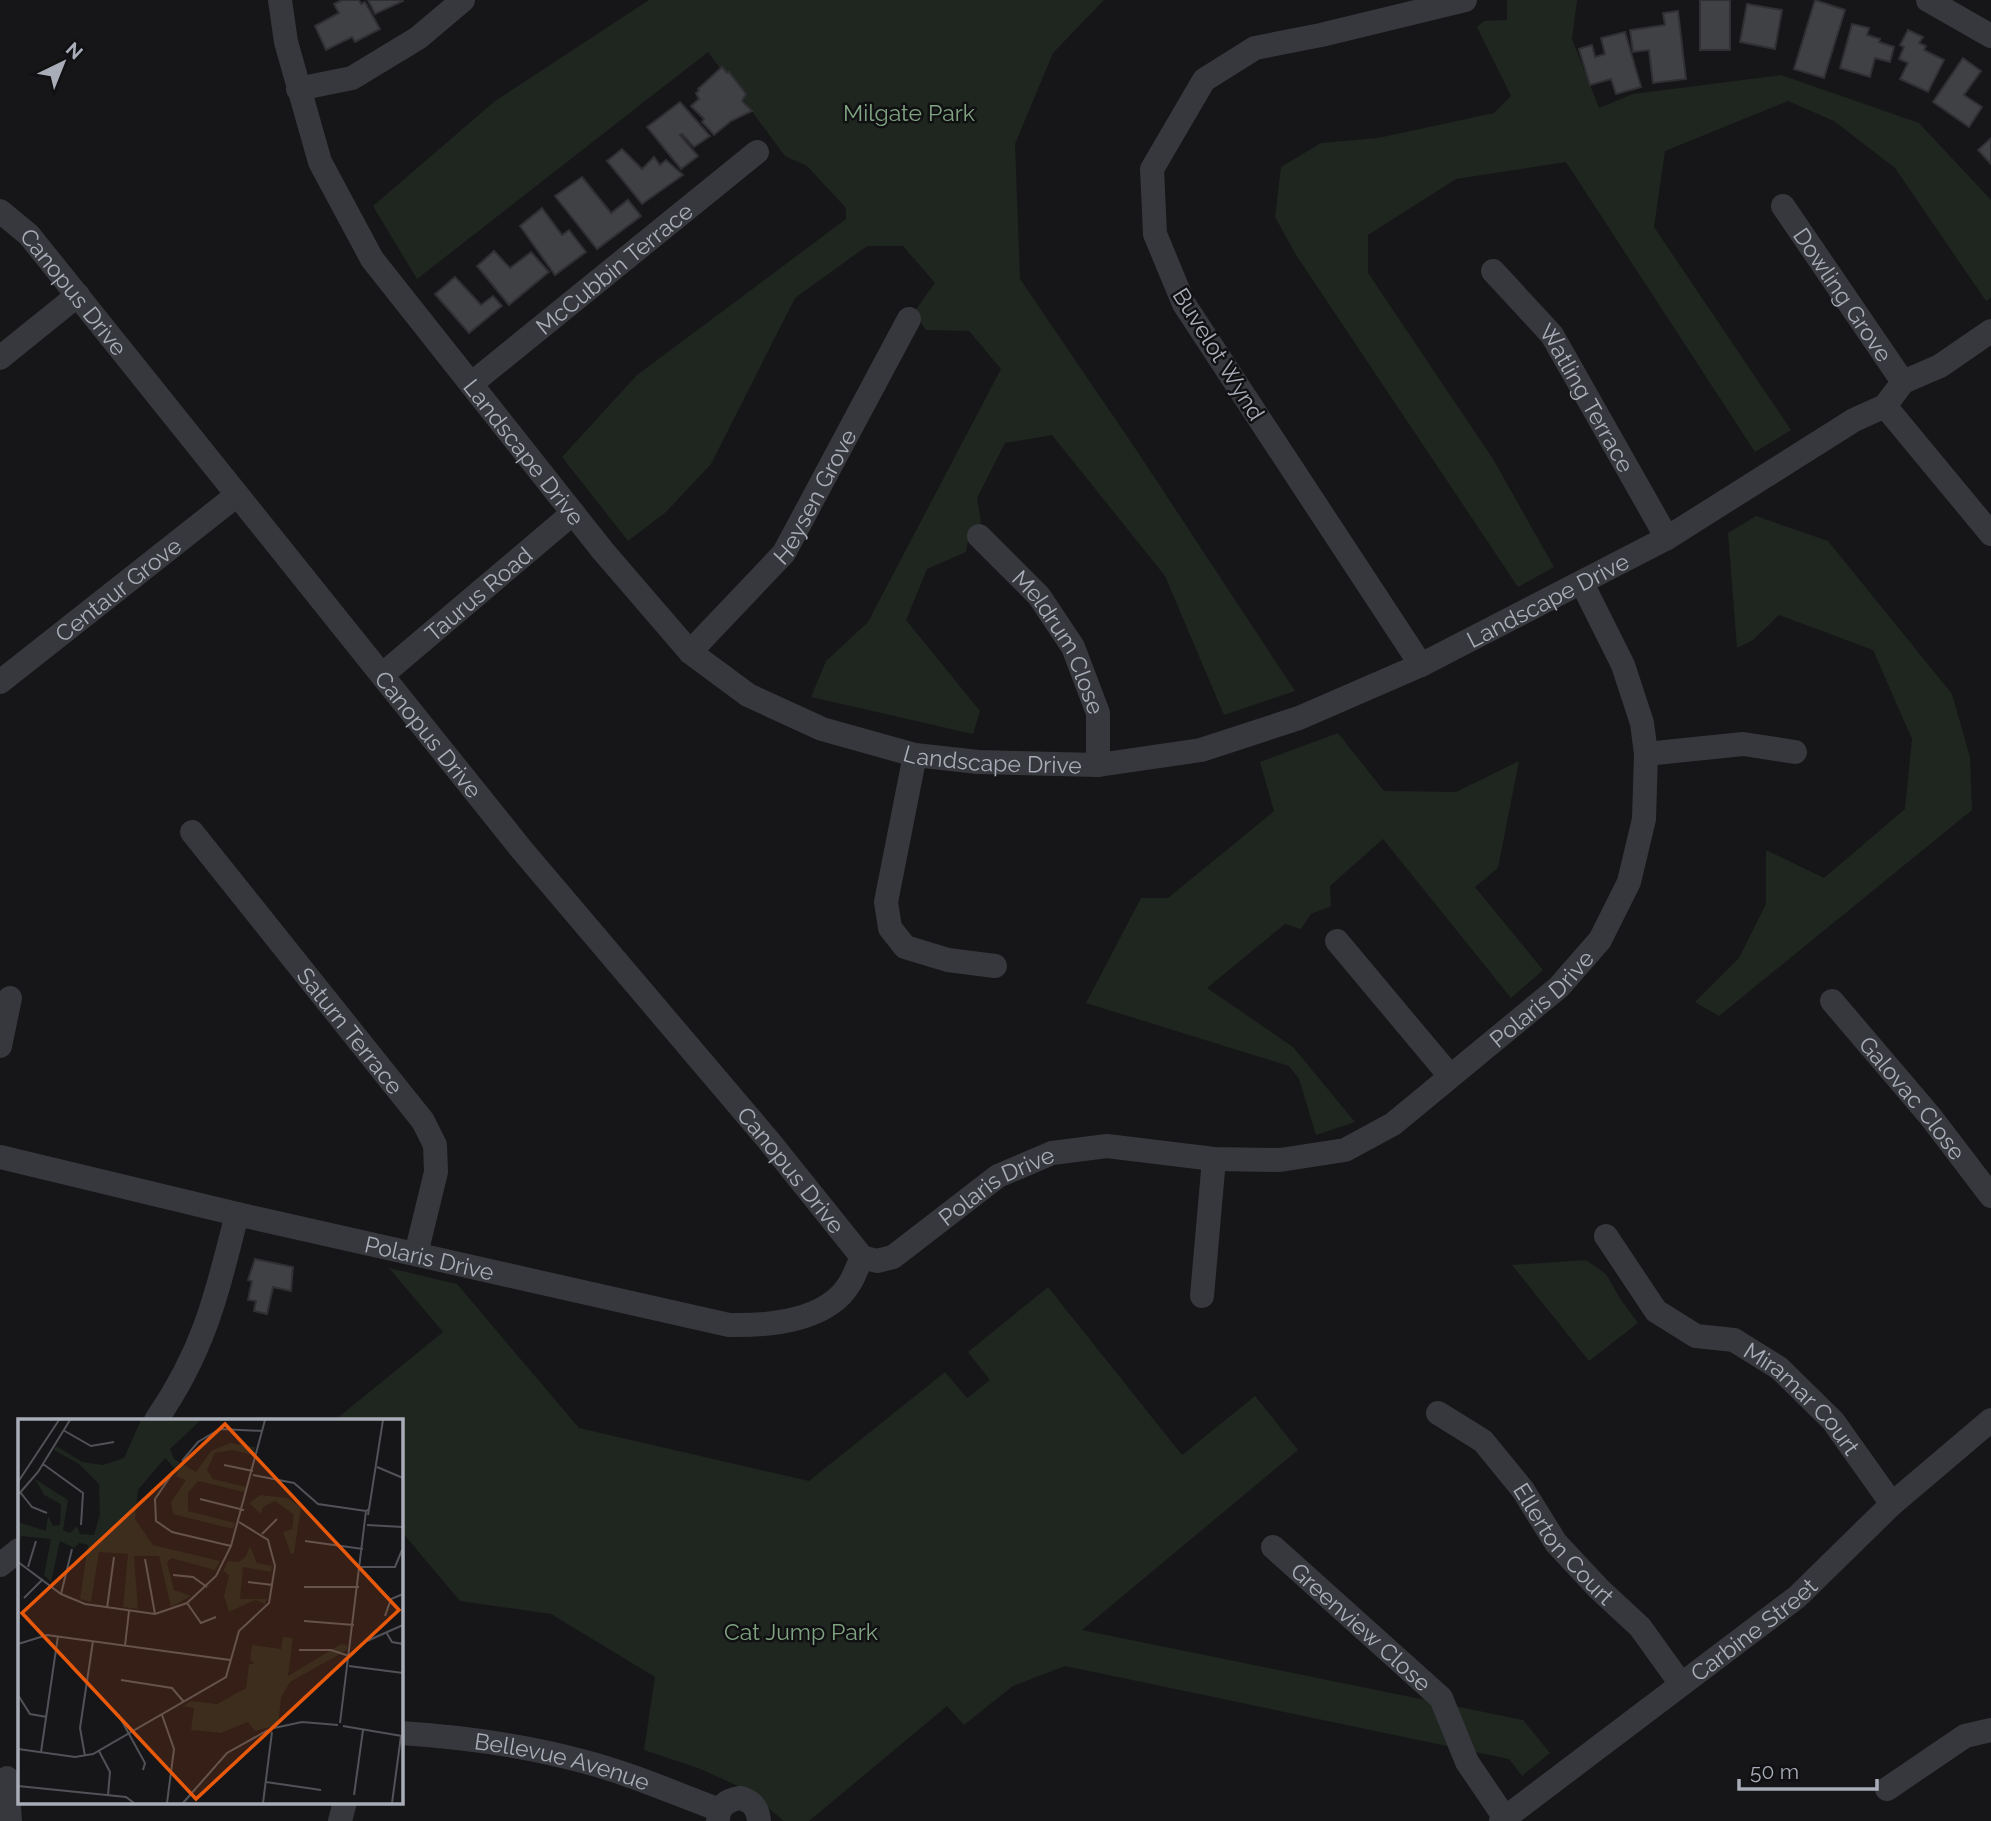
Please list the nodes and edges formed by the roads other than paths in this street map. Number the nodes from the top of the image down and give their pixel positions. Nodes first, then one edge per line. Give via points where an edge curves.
1 (280, 0) edge
2 (463, 0) edge
3 (1465, 0) edge
4 (1928, 0) edge
5 (1991, 36) edge
6 (298, 89) junction
7 (757, 152) dead end
8 (1783, 206) dead end
9 (0, 211) edge
10 (1493, 271) dead end
11 (78, 295) junction
12 (909, 319) dead end
13 (1991, 331) edge
14 (0, 358) edge
15 (1903, 382) junction
16 (471, 384) junction
17 (1885, 406) junction
18 (237, 495) junction
19 (573, 513) junction
20 (1991, 534) edge
21 (979, 536) dead end
22 (1667, 538) junction
23 (1581, 583) junction
24 (690, 652) junction
25 (1421, 665) junction
26 (382, 675) junction
27 (0, 682) edge
28 (1796, 752) dead end
29 (1646, 754) junction
30 (915, 755) junction
31 (1098, 765) junction
32 (192, 832) dead end
33 (1337, 940) dead end
34 (995, 966) dead end
35 (10, 998) dead end
36 (1832, 1001) dead end
37 (0, 1046) edge
38 (1450, 1076) junction
39 (0, 1157) edge
40 (1214, 1160) junction
41 (1991, 1196) edge
42 (237, 1214) junction
43 (1606, 1236) dead end
44 (416, 1254) junction
45 (862, 1257) junction
46 (1202, 1296) dead end
47 (1438, 1413) dead end
48 (157, 1419) edge
49 (1991, 1420) edge
50 (1892, 1504) junction
51 (1273, 1547) dead end
52 (18, 1551) edge
53 (0, 1565) edge
54 (1681, 1684) junction
55 (1991, 1730) edge
56 (402, 1733) edge
57 (9, 1778) edge
58 (1887, 1789) dead end
59 (344, 1804) edge
60 (719, 1816) edge
61 (1503, 1819) edge
62 (10, 1821) edge
63 (340, 1821) edge
64 (759, 1821) edge

1 - 6 street, Landscape Drive
2 - 6 street via 418,38 352,78
3 - 25 street, Buvelot Wynd via 1255,48 1204,80 1152,169 1155,234 1184,304
4 - 5 street
6 - 16 street, Landscape Drive via 320,162 372,259
7 - 16 street, McCubbin Terrace
8 - 15 street, Dowling Grove
9 - 11 street, Canopus Drive via 29,235
10 - 22 street, Watling Terrace via 1552,335
11 - 14 street
11 - 18 street, Canopus Drive
12 - 24 street, Heysen Grove via 783,553
13 - 15 street, Landscape Drive via 1940,366
15 - 17 street, Landscape Drive
16 - 19 street, Landscape Drive
17 - 20 street
17 - 22 street, Landscape Drive via 1854,420
18 - 26 street, Canopus Drive
18 - 27 street, Centaur Grove
19 - 24 street, Landscape Drive
19 - 26 street, Taurus Road
21 - 31 street, Meldrum Close via 1039,596 1073,647 1098,713
22 - 23 street, Landscape Drive
23 - 25 street, Landscape Drive
23 - 29 street, Polaris Drive via 1623,665 1642,723
24 - 30 street, Landscape Drive via 748,695 810,724
25 - 31 street, Landscape Drive via 1299,718 1201,750
26 - 45 street, Canopus Drive
28 - 29 street via 1744,744
29 - 38 street, Polaris Drive via 1644,818 1629,882 1600,940 1559,987
30 - 31 street, Landscape Drive via 978,762
30 - 34 street via 886,902 890,928 905,947 948,960
32 - 44 street, Saturn Terrace via 423,1121 435,1145 436,1172
33 - 38 street
35 - 37 street
36 - 41 street, Galovac Close
38 - 40 street, Polaris Drive via 1393,1124 1345,1150 1280,1160
39 - 42 street, Polaris Drive
40 - 45 street, Polaris Drive via 1107,1146 1052,1153 998,1176 893,1257 877,1261
40 - 46 street
42 - 44 street, Polaris Drive
42 - 48 street via 203,1336
43 - 50 street, Miramar Court via 1657,1311 1696,1336 1734,1340 1779,1368 1833,1421
44 - 45 street, Polaris Drive via 729,1325 760,1326 827,1306 850,1284
47 - 54 street, Ellerton Court via 1483,1441 1523,1490 1556,1543 1640,1628
49 - 50 street, Carbine Street
50 - 54 street, Carbine Street via 1797,1597
51 - 61 street, Greenview Close via 1441,1698 1467,1762
52 - 53 street
54 - 61 street, Carbine Street
55 - 58 street via 1965,1736
56 - 60 street, Bellevue Avenue via 492,1742 582,1761
57 - 62 street
59 - 63 street
60 - 64 street via 732,1799 748,1800

